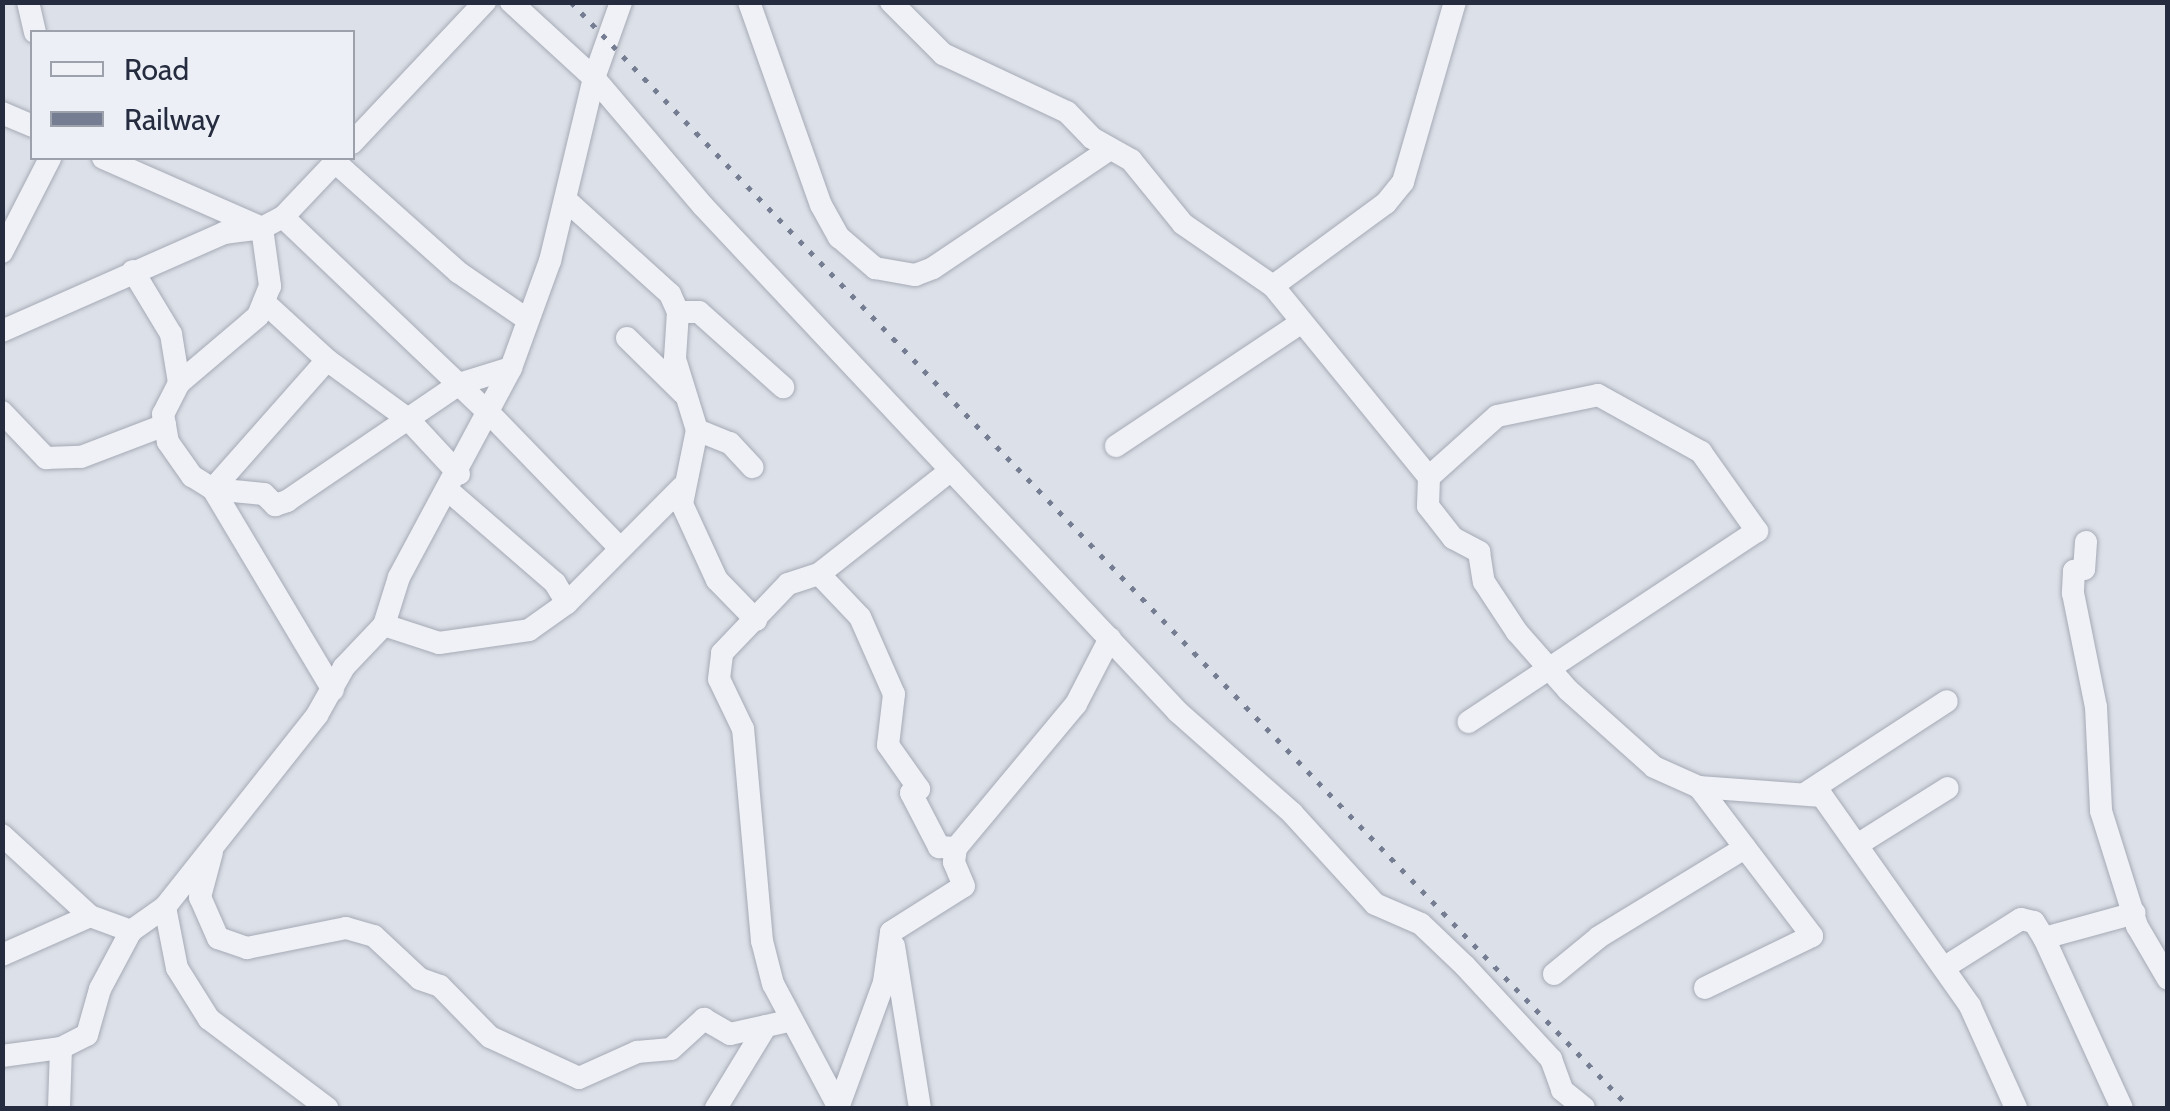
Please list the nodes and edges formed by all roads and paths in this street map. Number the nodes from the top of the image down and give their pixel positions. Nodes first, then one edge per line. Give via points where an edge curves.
1 (28, 2) edge
2 (485, 2) edge
3 (511, 2) edge
4 (621, 2) edge
5 (749, 2) edge
6 (892, 2) edge
7 (1455, 2) edge
8 (35, 30) edge
9 (594, 78) junction
10 (2, 113) edge
11 (30, 125) edge
12 (355, 141) edge
13 (1110, 149) junction
14 (49, 160) edge
15 (108, 160) edge
16 (337, 160) edge
17 (567, 201) junction
18 (272, 222) junction
19 (2, 252) edge
20 (133, 271) junction
21 (1273, 286) junction
22 (264, 302) junction
23 (678, 312) junction
24 (528, 320) junction
25 (1299, 324) junction
26 (2, 331) edge
27 (627, 338) dead end
28 (327, 360) junction
29 (510, 368) junction
30 (179, 382) junction
31 (459, 384) junction
32 (783, 388) dead end
33 (683, 393) junction
34 (2, 412) edge
35 (490, 414) junction
36 (408, 419) junction
37 (165, 425) junction
38 (697, 430) junction
39 (1116, 446) dead end
40 (752, 466) dead end
41 (951, 470) junction
42 (1429, 478) junction
43 (454, 483) junction
44 (682, 486) junction
45 (213, 489) junction
46 (2086, 542) dead end
47 (618, 546) junction
48 (819, 574) junction
49 (567, 603) junction
50 (756, 620) junction
51 (384, 625) junction
52 (1110, 638) junction
53 (1547, 666) junction
54 (334, 690) junction
55 (1946, 701) dead end
56 (1468, 722) dead end
57 (1699, 787) junction
58 (1948, 788) dead end
59 (1806, 792) junction
60 (2, 835) edge
61 (1857, 844) junction
62 (214, 845) junction
63 (956, 848) junction
64 (1746, 848) junction
65 (165, 907) junction
66 (2134, 913) junction
67 (90, 916) junction
68 (130, 931) junction
69 (891, 932) junction
70 (2044, 938) junction
71 (2, 955) edge
72 (1945, 967) junction
73 (1554, 974) dead end
74 (2168, 979) edge
75 (1705, 988) dead end
76 (777, 1024) junction
77 (62, 1048) junction
78 (2, 1056) edge
79 (838, 1107) edge
80 (60, 1108) edge
81 (328, 1108) edge
82 (716, 1108) edge
83 (920, 1108) edge
84 (1584, 1108) edge
85 (2016, 1108) edge
86 (2122, 1108) edge

1 - 8 street
2 - 12 street
3 - 9 street
4 - 9 street
5 - 13 street via 821,205 838,237 876,268 915,276 933,268
6 - 13 street via 943,54 1067,112
7 - 21 street via 1403,182 1386,203
9 - 17 street
9 - 41 street via 703,206
10 - 11 street
13 - 21 street via 1131,160 1183,224
14 - 19 street
15 - 18 street
16 - 18 street
16 - 24 street via 458,272
17 - 23 street via 670,294
17 - 24 street
18 - 20 street via 224,233
18 - 22 street
18 - 31 street
20 - 26 street
20 - 30 street via 171,334
21 - 25 street
22 - 28 street
22 - 30 street via 224,350
23 - 32 street via 700,312
23 - 33 street via 675,359
24 - 29 street
25 - 39 street
25 - 42 street
27 - 33 street
28 - 36 street
28 - 45 street
29 - 31 street
29 - 35 street
30 - 37 street
31 - 35 street
31 - 36 street
33 - 38 street
34 - 37 street via 46,458 81,457
35 - 43 street
35 - 47 street
36 - 43 street
36 - 45 street via 287,501 275,505 264,494
37 - 45 street via 168,442 192,476
38 - 40 street via 730,443
38 - 44 street
41 - 48 street
41 - 52 street
42 - 53 street via 1428,506 1453,538 1479,552 1494,599
42 - 53 street via 1497,416 1598,395 1701,452 1756,531
43 - 49 street
43 - 51 street via 399,577
44 - 47 street
44 - 50 street via 682,504 717,580
45 - 54 street
46 - 66 street via 2084,569 2074,570 2076,624 2096,707 2101,811
47 - 49 street
48 - 50 street via 788,584
48 - 63 street via 860,617 894,694 888,745 919,789 910,793 939,846
49 - 51 street via 529,630 440,643
50 - 76 street via 722,653 719,679 743,729 762,941
51 - 54 street via 344,667
52 - 63 street via 1076,704
52 - 84 street via 1178,712 1292,813 1348,880 1375,904 1421,924 1465,966 1551,1059 1562,1090
53 - 56 street
53 - 57 street via 1654,767
54 - 62 street
55 - 59 street
57 - 59 street
57 - 64 street
58 - 61 street
59 - 61 street via 1822,796
60 - 67 street
61 - 72 street
62 - 65 street
62 - 76 street via 200,897 218,938 247,948 346,928 374,936 420,979 440,986 490,1037 579,1078 637,1052 671,1049 704,1019 730,1034
63 - 69 street via 964,886
64 - 73 street via 1600,937
64 - 75 street via 1812,936
65 - 68 street
65 - 81 street via 177,968 208,1019
66 - 70 street
66 - 74 street
67 - 68 street
67 - 71 street
68 - 77 street via 100,989 86,1035
69 - 79 street via 884,982
69 - 83 street
70 - 72 street via 2034,922 2020,918
70 - 86 street
72 - 85 street
76 - 79 street
76 - 82 street
77 - 78 street
77 - 80 street

